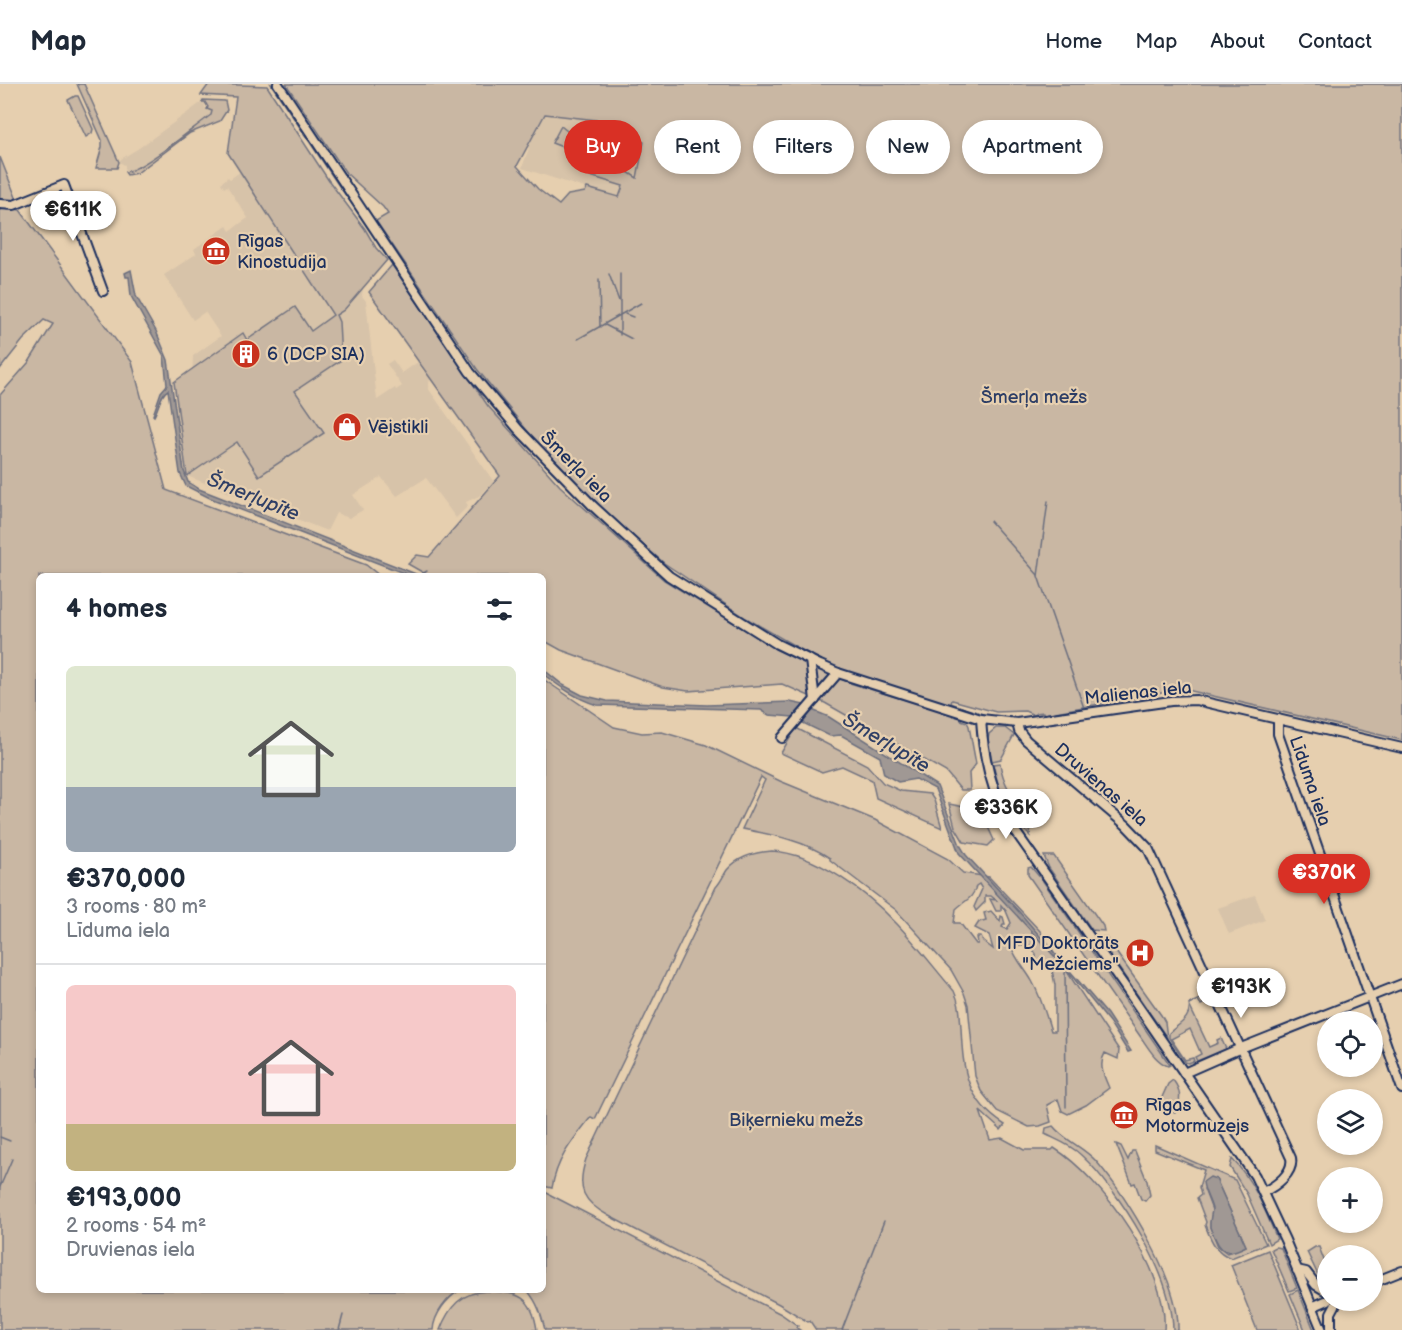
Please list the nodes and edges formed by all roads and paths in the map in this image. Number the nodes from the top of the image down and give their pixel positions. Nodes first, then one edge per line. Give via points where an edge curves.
1 (278, 84) edge
2 (0, 204) edge
3 (103, 291) dead end
4 (810, 660) junction
5 (838, 673) junction
6 (815, 700) junction
7 (981, 719) junction
8 (1278, 719) junction
9 (1017, 723) junction
10 (782, 738) dead end
11 (1402, 748) edge
12 (1402, 984) edge
13 (1370, 997) junction
14 (1240, 1048) junction
15 (1184, 1072) junction
16 (1402, 1089) edge
17 (1263, 1192) junction
18 (1297, 1270) junction
19 (1402, 1271) edge
20 (1383, 1278) edge
21 (1317, 1286) edge
22 (1317, 1304) edge
23 (1312, 1306) junction
24 (1332, 1311) edge
25 (1322, 1330) edge
26 (1331, 1330) edge

1 - 4 street, Šmerļa iela via 470,372 519,430 592,506 669,576 740,622
2 - 3 street via 14,205 64,185
4 - 5 street, Šmerļa iela
4 - 6 street
5 - 6 street
5 - 7 street, Šmerļa iela
6 - 10 street
7 - 9 street, Malienas iela
7 - 15 street via 995,797 1008,821
8 - 9 street, Malienas iela via 1212,703 1180,700
8 - 11 street, Malienas iela
8 - 13 street, Līduma iela via 1278,734
9 - 14 street, Druvienas iela via 1026,740 1144,842
12 - 13 street
13 - 14 street
13 - 16 street, Līduma iela
14 - 15 street
14 - 17 street, Druvienas iela via 1292,1164 1276,1184
15 - 17 street
17 - 18 street
18 - 21 street via 1306,1272
18 - 23 street
19 - 20 street
22 - 23 street
23 - 25 street
24 - 26 street

